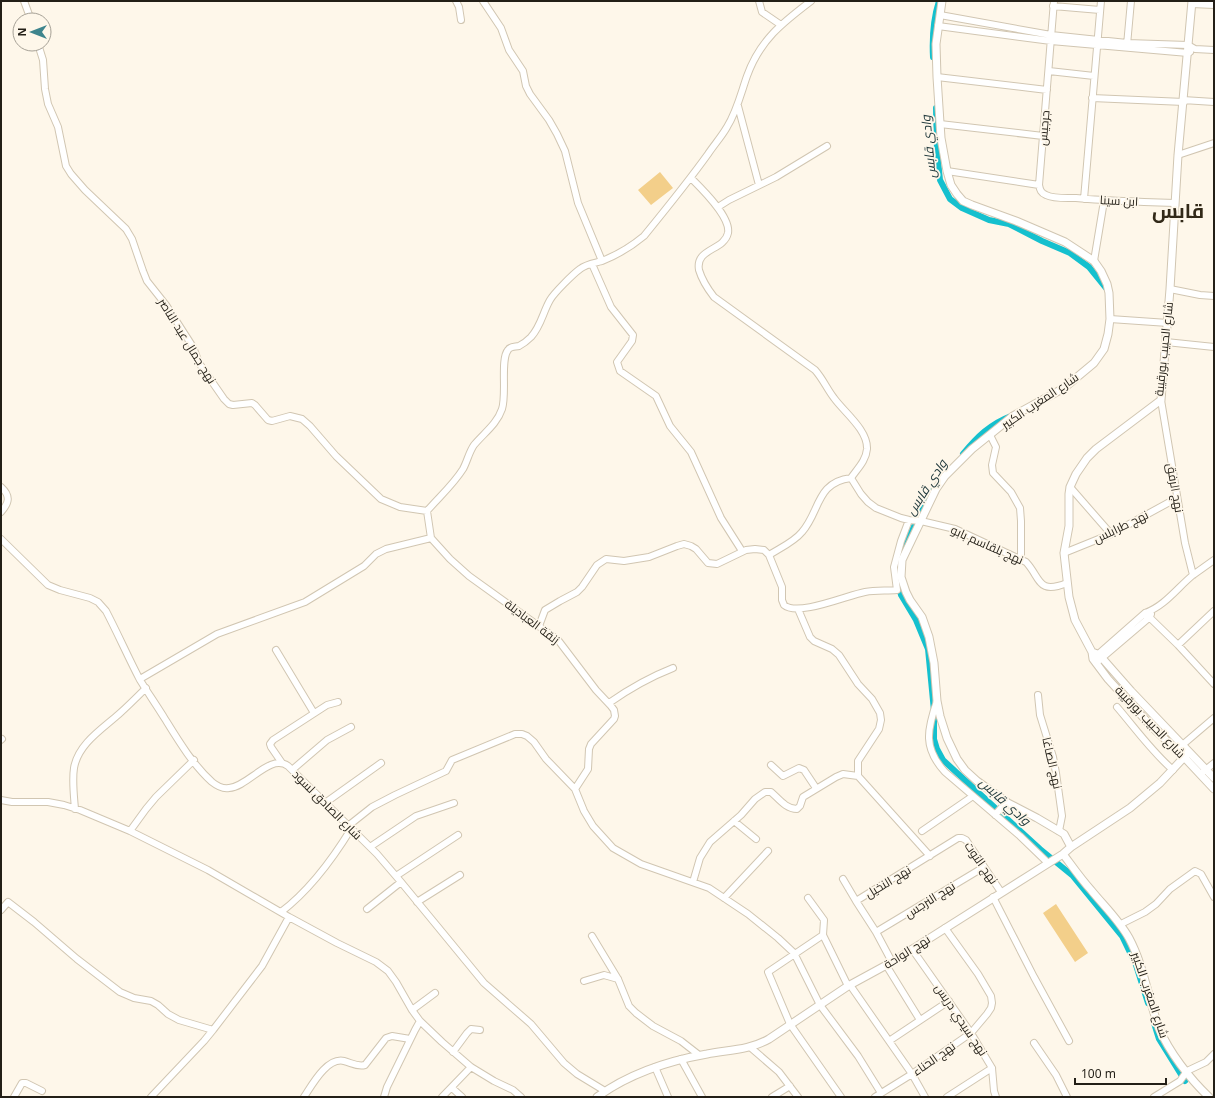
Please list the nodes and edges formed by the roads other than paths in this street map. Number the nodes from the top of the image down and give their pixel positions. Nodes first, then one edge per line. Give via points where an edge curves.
1 (24, 1) edge
2 (456, 1) edge
3 (483, 1) edge
4 (759, 1) edge
5 (811, 1) edge
6 (942, 1) edge
7 (1101, 1) edge
8 (1131, 1) edge
9 (1192, 2) edge
10 (1054, 4) edge
11 (1214, 6) edge
12 (1100, 10) junction
13 (28, 12) edge
14 (940, 15) junction
15 (461, 20) dead end
16 (781, 25) junction
17 (938, 26) junction
18 (1051, 38) junction
19 (1097, 43) junction
20 (1127, 46) junction
21 (1188, 49) junction
22 (1214, 50) edge
23 (40, 52) edge
24 (1049, 71) junction
25 (1094, 76) junction
26 (937, 77) junction
27 (1047, 90) junction
28 (1092, 98) junction
29 (1184, 101) junction
30 (1214, 102) edge
31 (738, 105) junction
32 (940, 124) junction
33 (1043, 136) junction
34 (1214, 143) edge
35 (827, 146) dead end
36 (1178, 154) junction
37 (946, 171) junction
38 (691, 178) junction
39 (759, 185) junction
40 (1039, 185) junction
41 (1084, 199) junction
42 (1104, 201) junction
43 (1175, 203) junction
44 (718, 207) junction
45 (602, 261) junction
46 (1094, 261) junction
47 (592, 264) junction
48 (1170, 289) junction
49 (1214, 296) edge
50 (1110, 319) junction
51 (1168, 323) junction
52 (1166, 342) junction
53 (1214, 347) edge
54 (1161, 400) junction
55 (990, 435) junction
56 (851, 478) junction
57 (1, 487) edge
58 (1070, 487) junction
59 (1177, 498) junction
60 (427, 511) junction
61 (1, 512) edge
62 (909, 520) junction
63 (921, 521) junction
64 (1111, 534) junction
65 (431, 538) junction
66 (1, 539) edge
67 (742, 551) junction
68 (1064, 553) junction
69 (769, 555) junction
70 (1021, 560) junction
71 (1214, 560) edge
72 (1193, 575) junction
73 (1067, 583) junction
74 (798, 609) junction
75 (1152, 610) junction
76 (1214, 611) edge
77 (1145, 612) junction
78 (1150, 617) junction
79 (539, 626) junction
80 (1178, 645) junction
81 (276, 650) dead end
82 (1096, 657) junction
83 (673, 668) dead end
84 (140, 679) junction
85 (1214, 684) edge
86 (146, 688) junction
87 (1038, 695) dead end
88 (937, 701) junction
89 (338, 702) dead end
90 (609, 703) junction
91 (1117, 707) dead end
92 (314, 713) junction
93 (1214, 718) edge
94 (351, 727) dead end
95 (1182, 745) junction
96 (1175, 750) junction
97 (1186, 754) junction
98 (194, 760) junction
99 (282, 763) junction
100 (381, 763) dead end
101 (1214, 763) edge
102 (771, 765) dead end
103 (292, 770) junction
104 (1173, 770) junction
105 (1203, 772) junction
106 (858, 776) junction
107 (1214, 778) edge
108 (816, 788) junction
109 (575, 789) junction
110 (1214, 789) edge
111 (973, 796) junction
112 (1, 800) edge
113 (325, 803) junction
114 (454, 803) dead end
115 (1008, 804) junction
116 (75, 809) junction
117 (995, 815) junction
118 (734, 821) junction
119 (350, 828) junction
120 (130, 831) junction
121 (922, 831) dead end
122 (1059, 831) junction
123 (458, 835) dead end
124 (958, 838) joint
125 (756, 839) dead end
126 (370, 847) junction
127 (1072, 847) junction
128 (768, 851) dead end
129 (1063, 854) junction
130 (930, 856) junction
131 (1048, 863) junction
132 (984, 867) junction
133 (460, 875) dead end
134 (396, 876) junction
135 (843, 879) dead end
136 (401, 882) junction
137 (694, 882) junction
138 (1001, 892) junction
139 (1214, 896) edge
140 (993, 897) junction
141 (724, 898) junction
142 (808, 898) dead end
143 (856, 901) junction
144 (417, 902) junction
145 (367, 909) dead end
146 (1, 910) edge
147 (281, 912) junction
148 (289, 917) junction
149 (1121, 924) junction
150 (945, 928) junction
151 (876, 932) junction
152 (823, 935) junction
153 (592, 936) dead end
154 (912, 949) junction
155 (794, 954) junction
156 (889, 963) junction
157 (618, 979) junction
158 (584, 981) dead end
159 (849, 986) junction
160 (435, 993) dead end
161 (949, 1001) junction
162 (820, 1005) junction
163 (412, 1010) junction
164 (920, 1020) junction
165 (420, 1021) junction
166 (790, 1024) junction
167 (213, 1030) junction
168 (480, 1030) dead end
169 (971, 1033) junction
170 (410, 1039) junction
171 (889, 1041) junction
172 (1069, 1041) dead end
173 (1034, 1043) dead end
174 (750, 1047) junction
175 (453, 1052) junction
176 (1214, 1054) edge
177 (699, 1055) junction
178 (681, 1059) junction
179 (471, 1067) junction
180 (655, 1067) junction
181 (992, 1068) junction
182 (1187, 1072) junction
183 (912, 1074) junction
184 (790, 1086) junction
185 (452, 1088) junction
186 (42, 1091) dead end
187 (605, 1091) junction
188 (881, 1093) junction
189 (14, 1097) edge
190 (151, 1097) edge
191 (304, 1097) edge
192 (384, 1097) edge
193 (442, 1097) edge
194 (462, 1097) edge
195 (521, 1097) edge
196 (597, 1097) edge
197 (668, 1097) edge
198 (702, 1097) edge
199 (772, 1097) edge
200 (798, 1097) edge
201 (841, 1097) edge
202 (875, 1097) edge
203 (925, 1097) edge
204 (947, 1097) edge
205 (996, 1097) edge
206 (1067, 1097) edge
207 (1154, 1097) edge
208 (1209, 1097) edge

1 - 13 street
2 - 15 street
3 - 45 street via 501,28 509,50 523,71 530,94 560,140 578,203
4 - 16 street via 762,12
5 - 16 street
6 - 14 street, شارع المغرب الكبير
7 - 12 street
8 - 20 street
9 - 11 street
9 - 21 street, شارع الحبيب بورقيبة
10 - 12 street
10 - 18 street, جرجيس
12 - 19 street
14 - 17 street, شارع المغرب الكبير
14 - 18 street
16 - 31 street via 756,54
17 - 18 street
17 - 26 street, شارع المغرب الكبير
18 - 19 street
18 - 24 street, جرجيس
19 - 20 street
19 - 25 street
20 - 21 street
21 - 22 street
21 - 29 street, شارع الحبيب بورقيبة
23 - 60 street, نهج جمال عبد الناصر via 45,89 58,127 66,166 85,190 126,229 132,239 142,271 224,399 233,405 252,403 268,420 290,416 302,419 381,499 400,507
24 - 25 street
24 - 27 street, جرجيس
25 - 28 street
26 - 27 street
26 - 32 street, شارع المغرب الكبير
27 - 33 street, جرجيس
28 - 29 street
28 - 41 street
29 - 30 street
29 - 36 street, شارع الحبيب بورقيبة
31 - 38 street via 727,128
31 - 39 street
32 - 33 street
32 - 37 street, شارع المغرب الكبير
33 - 40 street, جرجيس
34 - 36 street
35 - 39 street
36 - 43 street, شارع الحبيب بورقيبة
37 - 40 street
37 - 46 street, شارع المغرب الكبير via 951,185 963,201 1065,242
38 - 44 street
38 - 45 street via 644,236 635,244
39 - 44 street
40 - 41 street, ابن سينا via 1045,195
41 - 42 street, ابن سينا
42 - 43 street, ابن سينا
42 - 46 street
43 - 48 street, شارع الحبيب بورقيبة
44 - 56 street via 724,217 727,236 699,260 700,275 714,297 815,370 824,381 865,439 865,459
45 - 47 street
46 - 50 street, شارع المغرب الكبير via 1107,284
47 - 60 street via 575,272 554,294 531,336 520,345 509,348 504,363 504,399 500,415 472,448 462,470
47 - 67 street via 611,306 633,335 632,341 617,362 618,368 656,396 670,426 691,452 721,518
48 - 49 street
48 - 51 street, شارع الحبيب بورقيبة
50 - 51 street
50 - 55 street, شارع المغرب الكبير via 1107,341 1094,362 1064,388 1013,416
51 - 52 street, شارع الحبيب بورقيبة
52 - 53 street
52 - 54 street, شارع الحبيب بورقيبة
54 - 58 street, شارع الحبيب بورقيبة via 1091,454 1080,466
54 - 59 street, نهج الرفق
55 - 63 street, شارع المغرب الكبير via 945,476
55 - 70 street via 996,447 992,465 994,473 1011,492 1020,508
56 - 62 street, نهج بلقاسم بابو via 868,502 876,508
56 - 69 street via 844,479 827,489 820,496 802,533
57 - 61 street via 9,501
58 - 64 street
58 - 68 street, شارع الحبيب بورقيبة via 1069,526
59 - 64 street, نهج طرابلس
59 - 72 street, نهج الرفق
60 - 65 street
62 - 63 street, نهج بلقاسم بابو
62 - 74 street via 894,567 897,590 864,592
63 - 70 street, نهج بلقاسم بابو via 955,529
63 - 88 street, شارع المغرب الكبير via 902,560 901,571 906,592 922,617 929,637
64 - 68 street, نهج طرابلس
65 - 79 street, زنقة العباديلة via 450,560 469,576
65 - 84 street via 386,549 305,602 217,634
66 - 84 street, شارع الصادق لسود via 48,585 98,602 106,611
67 - 69 street via 764,550
67 - 79 street via 717,564 708,562 696,549 684,544 649,557 624,561 606,559 597,565 577,592 545,610
68 - 73 street, شارع الحبيب بورقيبة
69 - 74 street via 782,587 784,605
70 - 73 street, نهج بلقاسم بابو via 1030,566 1042,584 1060,586
71 - 72 street
72 - 75 street
73 - 82 street, شارع الحبيب بورقيبة via 1075,620
74 - 106 street via 810,637 839,655 880,713 879,729 858,761
75 - 77 street
75 - 78 street
76 - 80 street
77 - 78 street
77 - 82 street
78 - 80 street
78 - 82 street
79 - 90 street, زنقة العباديلة via 558,640
80 - 85 street
81 - 92 street
82 - 95 street, شارع الحبيب بورقيبة
82 - 96 street, شارع الحبيب بورقيبة via 1108,679
83 - 90 street via 652,676
84 - 86 street, شارع الصادق لسود
86 - 98 street, شارع الصادق لسود via 178,740
86 - 116 street via 82,748 74,768
87 - 122 street, نهج الصاغا via 1040,715 1056,773 1062,816
88 - 111 street via 930,722 929,747 945,772
88 - 115 street, شارع المغرب الكبير via 943,727 957,759 977,781
89 - 92 street
90 - 109 street via 614,710 614,719 591,744 588,769
91 - 104 street via 1164,763
92 - 99 street via 272,740 271,747
93 - 95 street
94 - 103 street via 327,740
95 - 96 street
95 - 97 street, شارع الحبيب بورقيبة
96 - 97 street, شارع الحبيب بورقيبة
97 - 104 street, نهج الواحة
97 - 105 street, شارع الحبيب بورقيبة
98 - 99 street, شارع الصادق لسود via 213,782 224,788 238,786 269,766
98 - 120 street via 151,803
99 - 103 street, شارع الصادق لسود
100 - 113 street
101 - 105 street
102 - 108 street via 784,776 799,768 804,770
103 - 113 street, شارع الصادق لسود
104 - 127 street, نهج الواحة via 1130,808
105 - 107 street, شارع الحبيب بورقيبة
105 - 110 street, شارع الحبيب بورقيبة
106 - 108 street via 843,774
106 - 130 street
108 - 118 street via 803,797 797,809 784,805 771,792 765,792
109 - 119 street via 546,759 534,742 527,736 516,734 452,760 446,770 372,807
109 - 137 street via 593,826 613,848 641,864
111 - 117 street
111 - 121 street
112 - 116 street via 48,802
113 - 119 street, شارع الصادق لسود
114 - 126 street via 416,816
115 - 117 street
115 - 122 street, شارع المغرب الكبير
116 - 120 street
117 - 131 street
118 - 125 street
118 - 137 street via 714,838 703,852
119 - 126 street, شارع الصادق لسود
119 - 147 street via 319,874 301,895
120 - 147 street via 208,870
122 - 127 street, شارع المغرب الكبير
123 - 134 street
124 - 130 street, نهج النخيل
124 - 132 street, نهج التوت via 966,840
126 - 134 street, شارع الصادق لسود
127 - 129 street, نهج الواحة
128 - 141 street
129 - 131 street, نهج الواحة
129 - 149 street, شارع المغرب الكبير via 1091,891
130 - 143 street, نهج النخيل
131 - 138 street, نهج الواحة
132 - 138 street, نهج التوت
132 - 151 street, نهج النرجس
133 - 144 street
134 - 136 street, شارع الصادق لسود
135 - 143 street
136 - 144 street, شارع الصادق لسود
136 - 145 street
137 - 141 street
138 - 140 street, نهج الواحة
139 - 149 street via 1201,874 1192,873 1145,912
140 - 150 street, نهج الواحة
140 - 172 street
141 - 155 street via 778,938
142 - 152 street via 824,920
143 - 151 street, نهج النخيل
144 - 187 street, شارع الصادق لسود via 484,983 531,1024 564,1064
146 - 167 street via 8,902 120,992 151,1001 179,1020
147 - 148 street
148 - 163 street via 382,966 392,976
148 - 167 street via 262,966
149 - 182 street, شارع المغرب الكبير via 1140,962 1153,1010 1167,1044
150 - 154 street, نهج الواحة
150 - 169 street, نهج الحناء via 991,996 992,1003 987,1014
151 - 156 street, نهج النخيل
152 - 155 street
152 - 159 street
153 - 157 street
154 - 156 street, نهج الواحة
154 - 161 street, نهج سيدي دريس
155 - 162 street
155 - 166 street via 768,970 767,974
156 - 159 street, نهج الواحة
156 - 164 street, نهج النخيل
157 - 158 street via 604,975
157 - 177 street via 629,1006 636,1013
159 - 162 street, نهج الواحة
159 - 171 street
160 - 163 street
161 - 164 street
161 - 169 street, نهج سيدي دريس
162 - 166 street, نهج الواحة
162 - 188 street via 858,1056
163 - 165 street
164 - 171 street
165 - 170 street
165 - 175 street
166 - 174 street, نهج الواحة via 764,1042
166 - 201 street
167 - 190 street
168 - 175 street via 471,1029
169 - 181 street, نهج سيدي دريس
169 - 183 street, نهج الحناء
170 - 191 street via 392,1036 386,1038 365,1065 335,1061 318,1077
170 - 192 street
171 - 183 street
173 - 206 street via 1056,1075
174 - 177 street, نهج الواحة
174 - 184 street via 779,1072
175 - 179 street
176 - 182 street via 1206,1062
177 - 178 street, نهج الواحة
178 - 180 street, نهج الواحة
178 - 198 street
179 - 185 street
179 - 195 street
180 - 187 street, نهج الواحة
180 - 197 street
181 - 204 street
181 - 205 street, نهج سيدي دريس
182 - 207 street via 1180,1081
182 - 208 street, شارع المغرب الكبير
183 - 188 street, نهج الحناء
183 - 203 street
184 - 199 street
184 - 200 street
185 - 193 street
185 - 194 street
186 - 189 street via 22,1083
187 - 196 street, نهج الواحة
188 - 202 street, نهج الحناء

